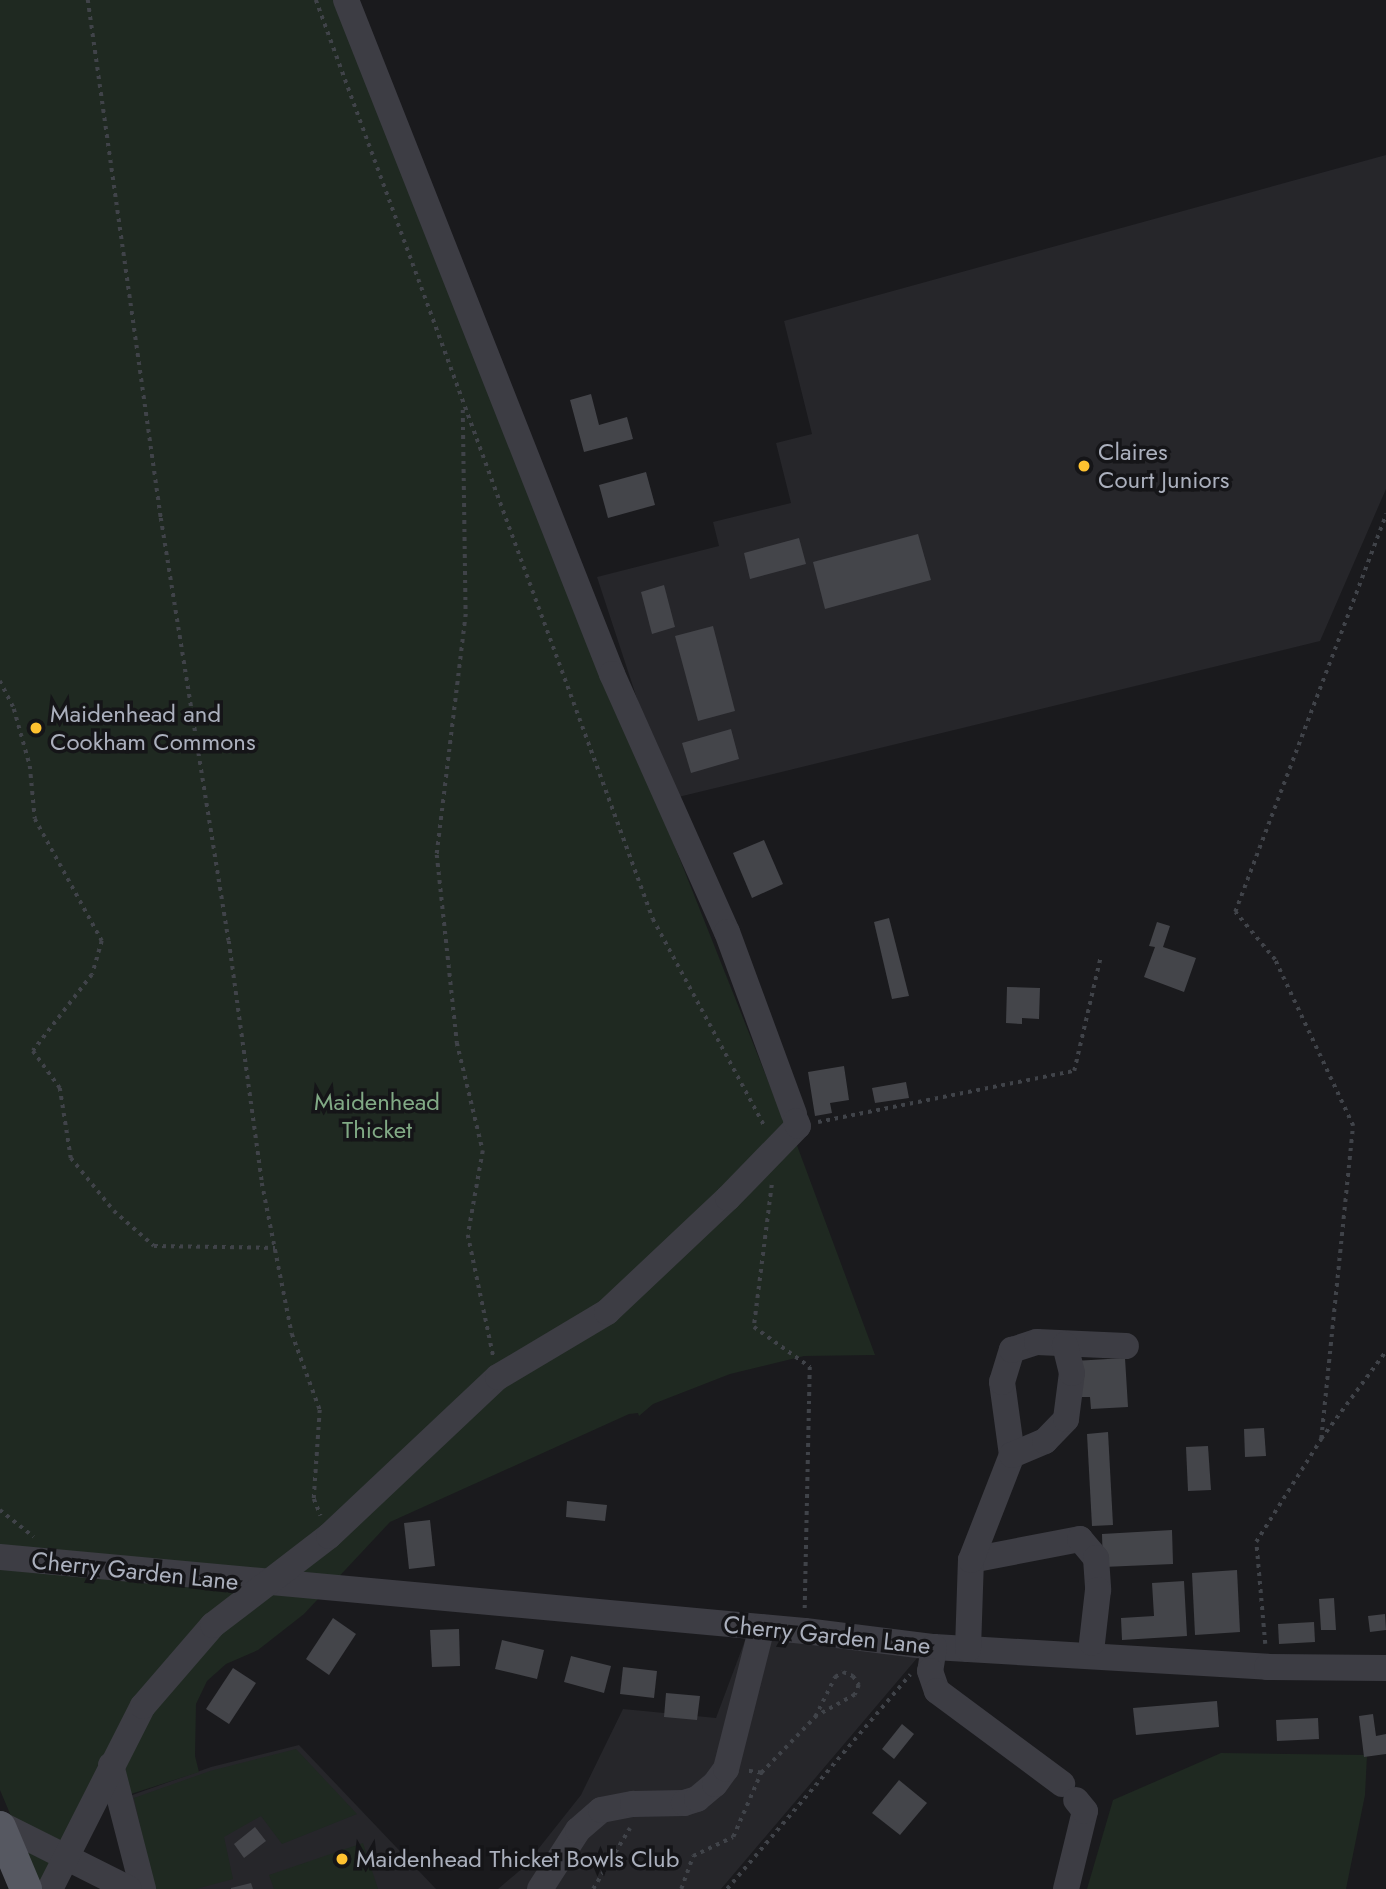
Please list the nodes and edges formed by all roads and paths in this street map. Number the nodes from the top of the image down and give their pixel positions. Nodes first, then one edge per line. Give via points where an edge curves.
1 (88, 0) edge
2 (316, 0) edge
3 (346, 0) edge
4 (463, 405) junction
5 (1386, 514) edge
6 (0, 681) edge
7 (1100, 959) dead end
8 (796, 1120) junction
9 (776, 1149) junction
10 (275, 1248) junction
11 (1065, 1345) junction
12 (1126, 1346) dead end
13 (1386, 1352) edge
14 (498, 1377) junction
15 (1321, 1439) junction
16 (1012, 1455) junction
17 (0, 1510) edge
18 (329, 1536) junction
19 (0, 1557) edge
20 (971, 1560) junction
21 (52, 1562) junction
22 (270, 1584) junction
23 (762, 1627) junction
24 (805, 1631) junction
25 (1092, 1643) dead end
26 (934, 1647) junction
27 (968, 1649) junction
28 (1267, 1667) junction
29 (1386, 1668) edge
30 (815, 1717) junction
31 (111, 1765) junction
32 (761, 1773) dead end
33 (0, 1825) edge
34 (66, 1856) junction
35 (26, 1889) edge
36 (50, 1889) edge
37 (129, 1889) edge
38 (143, 1889) edge
39 (540, 1889) edge
40 (727, 1889) edge
41 (1066, 1889) edge

1 - 10 path via 161,518
2 - 4 path
3 - 8 street via 612,674 727,932
4 - 9 path via 653,919
4 - 14 path via 466,614 437,855 457,1043 483,1151 468,1235
5 - 15 path via 1235,912 1275,960 1353,1126
6 - 10 path via 30,766 34,819 102,941 92,975 33,1051 60,1088 71,1158 114,1210 154,1246
7 - 8 path via 1074,1071
8 - 9 street
9 - 14 street via 607,1312
9 - 24 path via 754,1327 810,1367
10 - 18 path via 292,1334 320,1410 314,1499
11 - 12 street
11 - 16 street via 1072,1373 1066,1419 1045,1441
11 - 16 street via 1037,1342 1012,1350 1002,1382
13 - 15 path
14 - 18 street
15 - 28 path via 1256,1542
16 - 20 street
17 - 21 path via 49,1549
18 - 22 street
19 - 21 street, Cherry Garden Lane
20 - 25 street via 1080,1539 1096,1558 1098,1590
20 - 27 street
21 - 22 street, Cherry Garden Lane
22 - 23 street, Cherry Garden Lane
22 - 31 street, Cherry Garden Lane via 213,1625 143,1706
23 - 24 street, Cherry Garden Lane
23 - 39 street via 726,1769 715,1784 684,1804 633,1804 601,1810 578,1830
24 - 26 street, Cherry Garden Lane
26 - 27 street, Cherry Garden Lane
26 - 40 path
26 - 41 street via 930,1671 937,1691 1069,1792 1085,1811
27 - 28 street, Cherry Garden Lane
28 - 29 street, Cherry Garden Lane
30 - 30 path via 835,1677 843,1671 853,1676 859,1685 855,1695
30 - 32 path
31 - 34 street, Cherry Garden Lane
31 - 38 street
33 - 34 street
33 - 35 main road
34 - 36 street, Cherry Garden Lane
34 - 37 street

